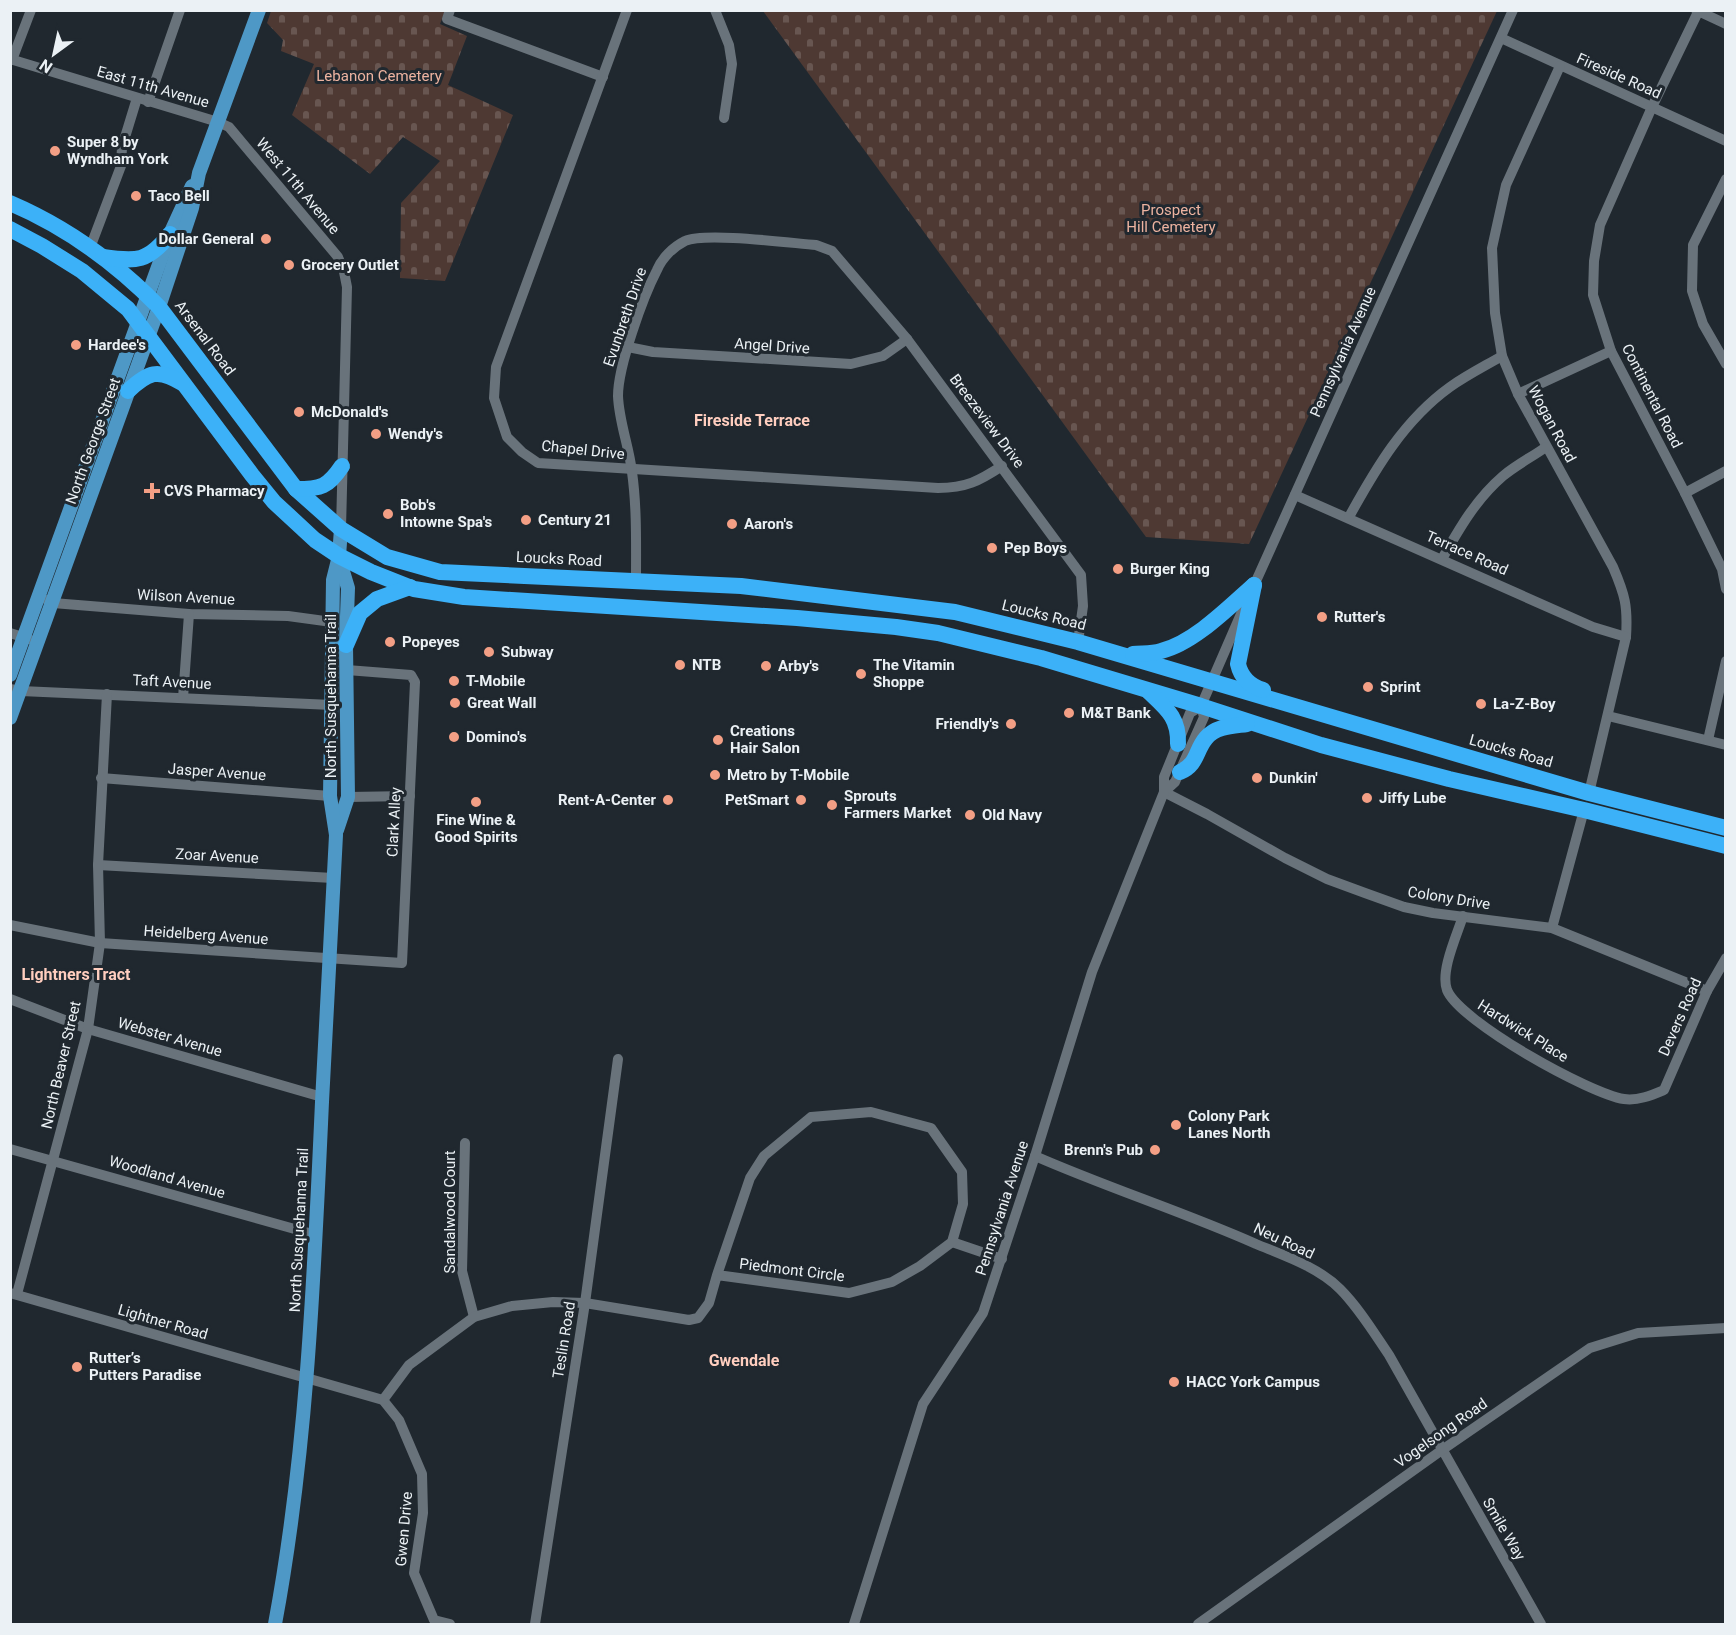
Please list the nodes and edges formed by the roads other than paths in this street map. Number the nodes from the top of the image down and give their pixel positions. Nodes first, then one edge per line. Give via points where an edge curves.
1 (31, 10) edge
2 (180, 10) edge
3 (259, 10) edge
4 (450, 10) edge
5 (627, 10) edge
6 (715, 10) edge
7 (1513, 10) edge
8 (1697, 11) edge
9 (1725, 24) edge
10 (1501, 38) junction
11 (11, 60) edge
12 (1560, 66) junction
13 (603, 77) junction
14 (142, 100) junction
15 (1652, 107) junction
16 (724, 118) dead end
17 (218, 122) junction
18 (1725, 141) edge
19 (199, 173) junction
20 (1725, 179) edge
21 (10, 203) edge
22 (10, 229) edge
23 (170, 234) junction
24 (816, 245) joint
25 (96, 252) junction
26 (153, 301) junction
27 (143, 328) junction
28 (907, 339) junction
29 (628, 347) junction
30 (1611, 351) junction
31 (1502, 356) junction
32 (1725, 364) edge
33 (184, 384) junction
34 (128, 390) junction
35 (1518, 394) junction
36 (1546, 447) junction
37 (342, 466) junction
38 (1002, 466) junction
39 (632, 470) junction
40 (1725, 471) edge
41 (296, 489) junction
42 (1685, 493) junction
43 (1296, 495) junction
44 (1349, 517) junction
45 (341, 529) junction
46 (339, 556) junction
47 (1442, 559) junction
48 (636, 581) junction
49 (1254, 585) junction
50 (410, 587) junction
51 (1725, 589) edge
52 (39, 597) junction
53 (53, 603) junction
54 (189, 614) junction
55 (332, 622) junction
56 (10, 633) edge
57 (1626, 637) junction
58 (31, 640) junction
59 (1078, 642) junction
60 (346, 645) junction
61 (1125, 655) junction
62 (1725, 661) edge
63 (347, 670) junction
64 (10, 675) edge
65 (1213, 680) junction
66 (16, 690) edge
67 (1146, 690) junction
68 (107, 694) junction
69 (183, 698) junction
70 (332, 705) junction
71 (1201, 706) junction
72 (1299, 707) junction
73 (1608, 716) junction
74 (10, 718) edge
75 (1254, 724) junction
76 (1708, 740) junction
77 (1179, 744) junction
78 (1725, 745) edge
79 (1180, 772) junction
80 (101, 778) junction
81 (1164, 792) junction
82 (1589, 793) junction
83 (330, 796) junction
84 (410, 796) junction
85 (348, 797) junction
86 (1584, 810) junction
87 (1725, 828) edge
88 (336, 835) junction
89 (1725, 846) edge
90 (98, 865) junction
91 (333, 878) junction
92 (1463, 916) junction
93 (10, 925) edge
94 (1552, 928) junction
95 (100, 942) junction
96 (1725, 958) edge
97 (330, 959) junction
98 (402, 963) joint
99 (1707, 991) junction
100 (10, 999) edge
101 (87, 1029) junction
102 (618, 1059) dead end
103 (1664, 1090) joint
104 (322, 1097) junction
105 (465, 1143) dead end
106 (10, 1149) edge
107 (1035, 1156) junction
108 (53, 1161) junction
109 (316, 1235) junction
110 (952, 1242) junction
111 (1002, 1259) junction
112 (717, 1275) junction
113 (14, 1293) edge
114 (585, 1303) junction
115 (474, 1317) junction
116 (1725, 1328) edge
117 (308, 1379) junction
118 (383, 1400) junction
119 (1442, 1450) junction
120 (275, 1624) edge
121 (450, 1624) edge
122 (535, 1624) edge
123 (854, 1624) edge
124 (1198, 1624) edge
125 (1541, 1624) edge

1 - 11 street
2 - 14 street
3 - 17 main road, North George Street
4 - 13 street via 447,19
5 - 13 street, Chapel Drive
6 - 16 street via 732,64
7 - 10 street, Pennsylvania Avenue
8 - 9 street
8 - 15 street, Continental Road
10 - 12 street, Fireside Road
10 - 43 street, Pennsylvania Avenue
11 - 14 street, East 11th Avenue
12 - 15 street, Fireside Road
12 - 31 street, Wogan Road via 1506,184 1492,249
13 - 39 street, Chapel Drive via 495,366 494,398 507,437 538,463
14 - 17 street, East 11th Avenue
14 - 25 street via 122,147 121,166
15 - 18 street, Fireside Road
15 - 30 street, Continental Road via 1600,225 1593,295
17 - 19 main road, North George Street
17 - 37 street, West 11th Avenue via 229,127 279,186 338,257 344,272 347,287
19 - 23 main road, North George Street
19 - 26 main road, North George Street via 192,208
20 - 32 street via 1693,245 1692,291 1703,324
21 - 25 highway, Arsenal Road
22 - 27 highway via 82,271 121,302
23 - 25 highway via 158,250 130,261
23 - 26 main road, North George Street
24 - 28 street, Breezeview Drive via 832,251
24 - 29 street, Evunbreth Drive via 706,237 686,240 671,250 657,268
25 - 26 highway, Arsenal Road
26 - 27 main road, North George Street
26 - 41 highway, Arsenal Road
27 - 33 highway
27 - 34 main road, North George Street
27 - 52 main road, North George Street
28 - 29 street, Angel Drive via 884,356 851,364 653,352
28 - 38 street, Breezeview Drive
29 - 39 street, Evunbreth Drive via 618,394
30 - 35 street
30 - 42 street, Continental Road
31 - 35 street, Wogan Road
31 - 44 street via 1449,387 1419,414 1395,440
33 - 34 highway via 169,375 152,374
33 - 46 highway via 274,502
34 - 53 main road, North George Street
35 - 36 street, Wogan Road
36 - 47 street via 1486,492
36 - 57 street, Wogan Road via 1622,588 1628,611
37 - 41 highway via 325,486
37 - 45 street, West 11th Avenue
38 - 39 street, Chapel Drive via 959,488
38 - 59 street, Breezeview Drive via 1080,575 1083,606
39 - 48 street, Evunbreth Drive
40 - 42 street
41 - 45 highway, Arsenal Road
42 - 51 street, Continental Road via 1722,569
43 - 44 street, Terrace Road
43 - 49 street, Pennsylvania Avenue
44 - 47 street, Terrace Road
45 - 46 main road, North Susquehanna Trail
45 - 48 highway, Loucks Road via 387,557 440,572
46 - 50 highway
46 - 55 main road, North Susquehanna Trail via 333,580
46 - 60 main road, North Susquehanna Trail via 348,588
47 - 57 street, Terrace Road via 1593,627
48 - 59 highway, Loucks Road via 741,586 955,612
49 - 61 highway via 1182,642 1162,651
49 - 65 street, Pennsylvania Avenue
49 - 72 highway via 1243,630 1240,671 1252,687
50 - 60 highway via 377,599 360,614
50 - 67 highway via 464,597 896,627 994,646
52 - 53 street, Wilson Avenue
52 - 58 main road, North George Street
53 - 54 street, Wilson Avenue
53 - 58 main road, North George Street
54 - 55 street, Wilson Avenue via 288,616
54 - 69 street
55 - 70 main road, North Susquehanna Trail
56 - 58 street
57 - 73 street, Wogan Road
58 - 64 main road, North George Street
58 - 66 main road, North George Street
59 - 61 highway, Loucks Road
60 - 63 main road, North Susquehanna Trail
61 - 65 highway, Loucks Road
62 - 76 street
63 - 84 street, Clark Alley via 411,675 415,682
63 - 85 main road, North Susquehanna Trail
65 - 71 street, Pennsylvania Avenue
65 - 72 highway, Loucks Road
66 - 68 street, Taft Avenue
66 - 74 main road, North George Street
67 - 71 highway
67 - 77 highway via 1173,717 1179,730
68 - 69 street, Taft Avenue
68 - 80 street, North Beaver Street
69 - 70 street, Taft Avenue
70 - 83 main road, North Susquehanna Trail
71 - 75 highway
71 - 77 street, Pennsylvania Avenue via 1190,713
71 - 79 street, Pennsylvania Avenue via 1204,717
72 - 82 highway, Loucks Road
73 - 76 street
73 - 82 street, Wogan Road
75 - 79 highway via 1222,727 1206,737 1190,767
75 - 86 highway via 1386,762
76 - 78 street
77 - 81 street, Pennsylvania Avenue via 1164,777
79 - 81 street, Pennsylvania Avenue via 1176,782
80 - 83 street, Jasper Avenue
80 - 90 street, North Beaver Street
81 - 92 street, Colony Drive via 1328,879 1404,907
81 - 107 street, Pennsylvania Avenue via 1092,972
82 - 87 highway, Loucks Road
83 - 88 main road, North Susquehanna Trail
84 - 85 street
84 - 98 street, Clark Alley
85 - 88 main road, North Susquehanna Trail
86 - 89 highway
86 - 94 street
88 - 91 main road, North Susquehanna Trail
90 - 91 street, Zoar Avenue
90 - 95 street, North Beaver Street
91 - 97 main road, North Susquehanna Trail
92 - 94 street, Colony Drive
92 - 103 street, Hardwick Place via 1445,982 1451,998 1464,1011 1540,1063 1606,1095 1627,1100
93 - 95 street, Heidelberg Avenue
94 - 99 street, Colony Drive
95 - 97 street, Heidelberg Avenue
95 - 101 street, North Beaver Street
96 - 99 street, Devers Road
97 - 98 street, Heidelberg Avenue
97 - 104 main road, North Susquehanna Trail
99 - 103 street, Devers Road
100 - 101 street, Webster Avenue
101 - 104 street, Webster Avenue
101 - 108 street, North Beaver Street
102 - 114 street, Teslin Road
104 - 109 main road, North Susquehanna Trail
105 - 115 street, Sandalwood Court via 462,1271
106 - 108 street, Woodland Avenue
107 - 111 street, Pennsylvania Avenue
107 - 119 street, Neu Road via 1211,1224 1305,1265 1340,1288 1389,1355
108 - 109 street, Woodland Avenue
108 - 113 street, North Beaver Street
109 - 117 main road, North Susquehanna Trail
110 - 111 street
110 - 112 street, Piedmont Circle via 892,1282 849,1293
110 - 112 street, Piedmont Circle via 963,1204 962,1173 931,1128 871,1112 812,1117 764,1156 750,1178
111 - 123 street, Pennsylvania Avenue via 982,1313 923,1404
112 - 114 street via 708,1303 698,1318 689,1320
113 - 117 street, Lightner Road
114 - 115 street via 512,1306
114 - 122 street, Teslin Road
115 - 118 street via 409,1365
116 - 119 street, Vogelsong Road via 1638,1333 1590,1348
117 - 118 street
117 - 120 main road, North Susquehanna Trail via 291,1529
118 - 121 street, Gwen Drive via 399,1420 422,1474 423,1513 414,1573 434,1620
119 - 124 street, Vogelsong Road
119 - 125 street, Smile Way

